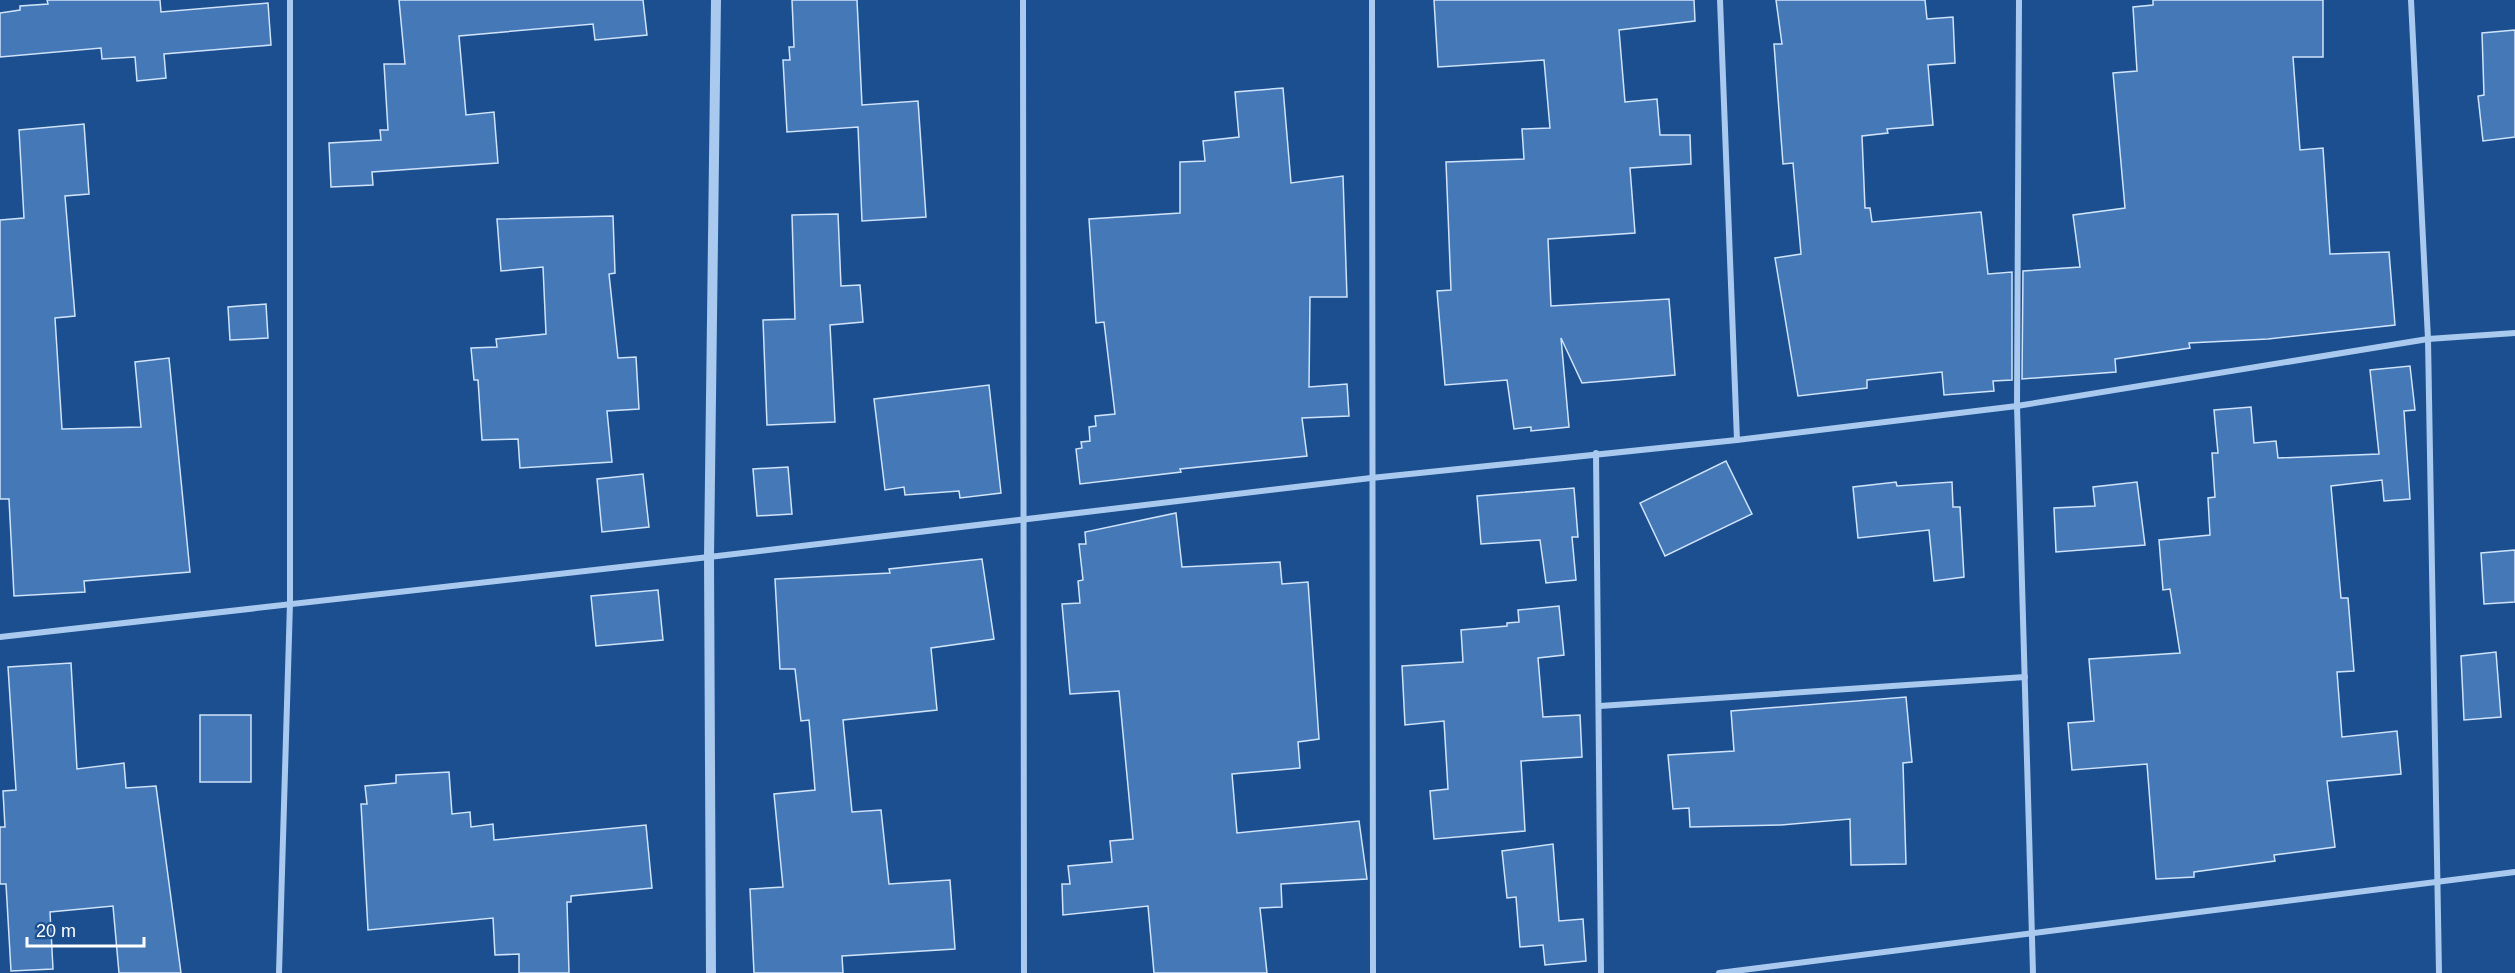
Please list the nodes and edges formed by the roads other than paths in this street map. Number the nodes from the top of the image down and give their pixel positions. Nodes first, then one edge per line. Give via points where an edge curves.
1 (290, 0) edge
2 (716, 0) edge
3 (1023, 0) edge
4 (1372, 0) edge
5 (1720, 0) edge
6 (2019, 0) edge
7 (2411, 0) edge
8 (2515, 333) edge
9 (2428, 339) junction
10 (2017, 406) junction
11 (1737, 440) junction
12 (1596, 453) junction
13 (1371, 478) junction
14 (1022, 519) junction
15 (709, 556) junction
16 (290, 603) junction
17 (0, 637) edge
18 (2025, 677) junction
19 (1600, 706) junction
20 (2515, 872) edge
21 (2437, 884) junction
22 (2032, 934) junction
23 (279, 973) edge
24 (711, 973) edge
25 (1024, 973) edge
26 (1373, 973) edge
27 (1601, 973) edge
28 (1719, 973) edge
29 (2033, 973) edge
30 (2439, 973) edge

1 - 16 street
2 - 15 street
3 - 14 street
4 - 13 street
5 - 11 street
6 - 10 street
7 - 9 street
8 - 9 street
9 - 10 street
9 - 21 street
10 - 11 street
10 - 18 street
11 - 12 street
12 - 13 street
12 - 19 street
13 - 14 street
13 - 26 street
14 - 15 street
14 - 25 street
15 - 16 street
15 - 24 street
16 - 17 street
16 - 23 street
18 - 19 street
18 - 22 street
19 - 27 street
20 - 21 street
21 - 22 street
21 - 30 street
22 - 28 street
22 - 29 street

